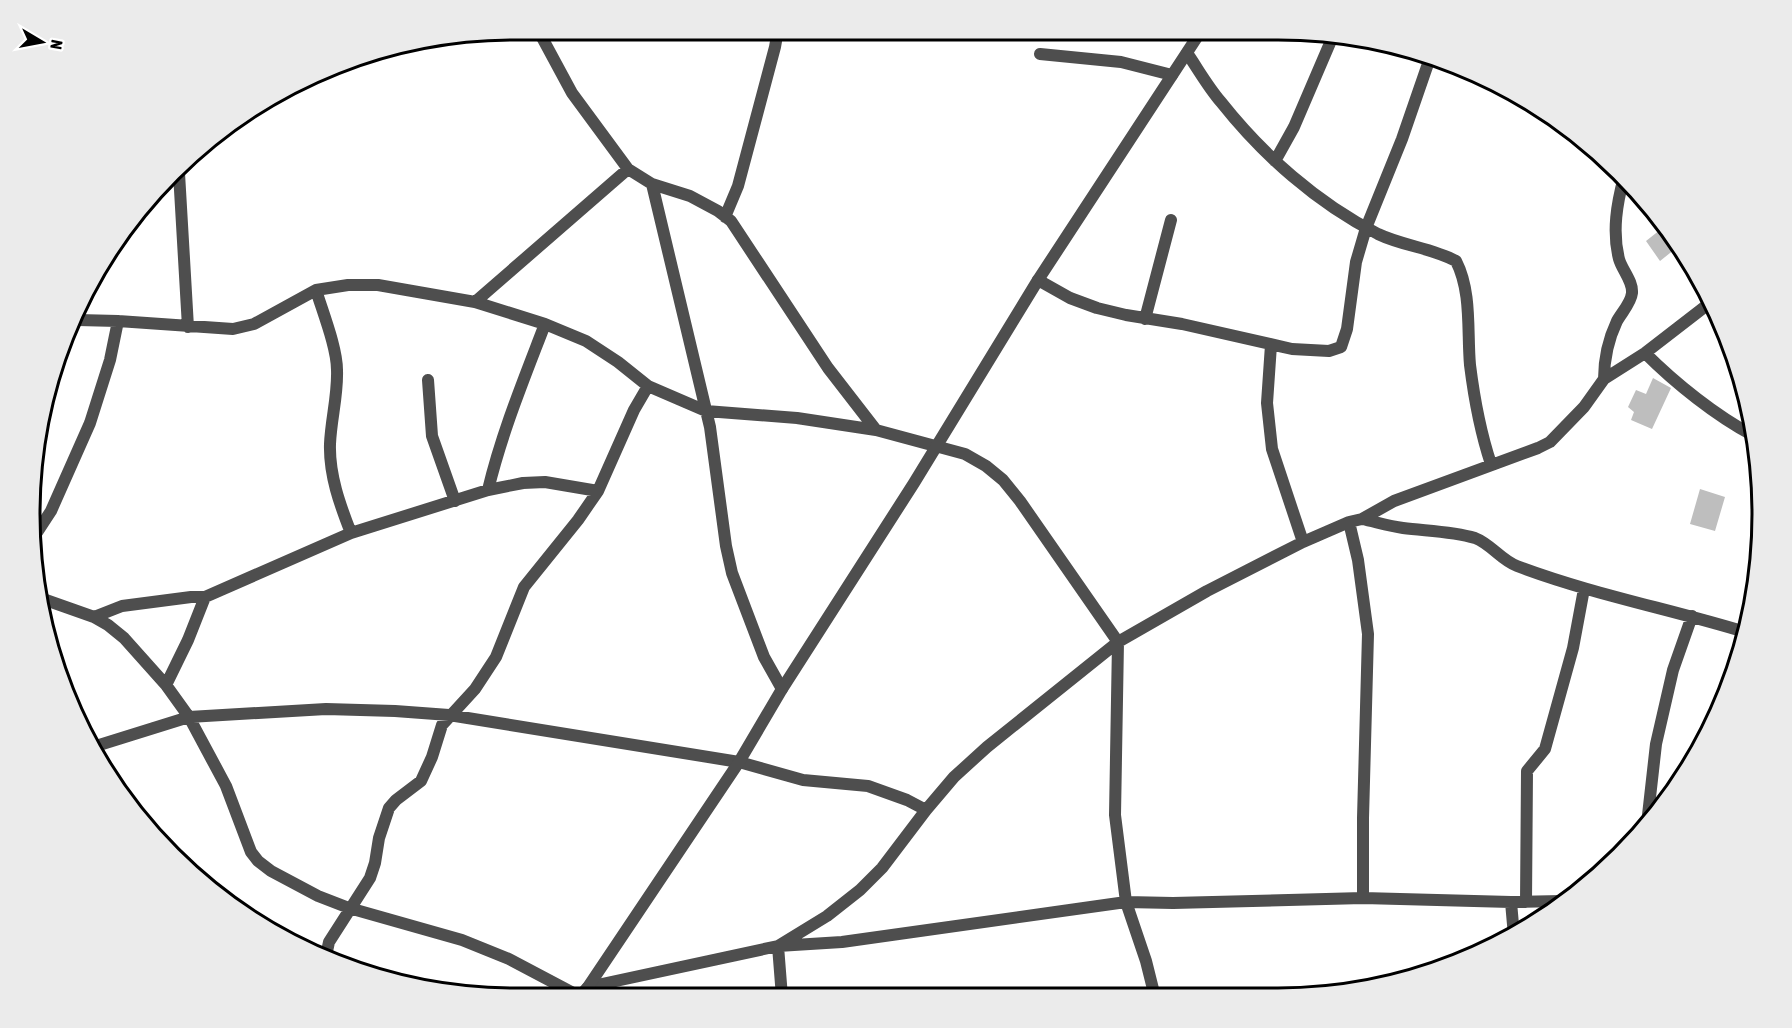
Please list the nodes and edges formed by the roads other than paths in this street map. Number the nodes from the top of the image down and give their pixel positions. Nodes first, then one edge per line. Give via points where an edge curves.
1 (543, 40) edge
2 (776, 40) edge
3 (1195, 40) edge
4 (1329, 44) edge
5 (1187, 53) junction
6 (1040, 54) dead end
7 (1427, 65) edge
8 (1172, 75) junction
9 (1275, 161) junction
10 (628, 169) junction
11 (179, 179) edge
12 (652, 184) junction
13 (1621, 188) edge
14 (725, 217) junction
15 (1171, 220) dead end
16 (1366, 228) junction
17 (1038, 280) junction
18 (316, 290) junction
19 (475, 302) junction
20 (1704, 307) edge
21 (1145, 319) junction
22 (83, 320) edge
23 (118, 321) junction
24 (545, 324) junction
25 (188, 327) junction
26 (1271, 345) junction
27 (1645, 353) junction
28 (1604, 379) junction
29 (428, 380) dead end
30 (648, 386) junction
31 (706, 411) junction
32 (1743, 429) edge
33 (876, 430) junction
34 (937, 445) junction
35 (1491, 465) junction
36 (488, 490) junction
37 (598, 490) junction
38 (455, 501) junction
39 (1362, 519) junction
40 (1349, 522) junction
41 (41, 527) edge
42 (351, 533) junction
43 (1303, 542) junction
44 (1584, 589) junction
45 (205, 597) junction
46 (49, 601) edge
47 (1692, 616) junction
48 (94, 617) junction
49 (1737, 629) edge
50 (1118, 642) junction
51 (166, 685) junction
52 (783, 689) junction
53 (449, 715) junction
54 (189, 717) junction
55 (101, 745) edge
56 (739, 762) junction
57 (1649, 808) edge
58 (926, 810) junction
59 (1363, 898) junction
60 (1550, 901) edge
61 (1126, 902) junction
62 (1511, 902) junction
63 (1526, 902) junction
64 (349, 908) junction
65 (1513, 925) edge
66 (778, 946) junction
67 (328, 949) edge
68 (572, 988) edge
69 (585, 988) edge
70 (603, 988) edge
71 (781, 988) edge
72 (1153, 988) edge

1 - 10 street via 572,93
2 - 14 street via 738,186
3 - 5 street
4 - 9 street via 1294,127
5 - 8 street
5 - 9 street via 1220,102
6 - 8 street via 1121,62
7 - 16 street
8 - 17 street
9 - 16 street via 1329,206
10 - 12 street
10 - 19 street
11 - 25 street
12 - 14 street via 690,196
12 - 31 street
13 - 28 street via 1616,208 1616,240 1632,292 1605,357
14 - 33 street via 828,368
15 - 21 street
16 - 26 street via 1341,347 1317,351
16 - 35 street via 1456,261 1466,301 1471,367
17 - 21 street via 1070,298
17 - 34 street
18 - 19 street via 378,285
18 - 25 street via 254,324 233,329
18 - 42 street via 337,361 331,461
19 - 24 street
20 - 27 street
21 - 26 street
22 - 23 street
23 - 25 street
23 - 41 street via 90,423
24 - 30 street via 586,341
24 - 36 street via 508,420
26 - 43 street via 1268,404 1272,449
27 - 28 street
27 - 32 street via 1716,412
28 - 35 street via 1584,407 1550,442
29 - 38 street via 432,436
30 - 31 street
30 - 37 street
31 - 33 street via 797,418
31 - 52 street via 732,573 764,657
33 - 34 street
34 - 50 street via 965,454 1003,480
34 - 52 street
35 - 39 street via 1394,501
36 - 37 street via 545,482
36 - 38 street
37 - 53 street via 524,587 496,657 475,689
38 - 42 street
39 - 40 street
39 - 44 street via 1475,538 1515,565
40 - 43 street
40 - 59 street via 1368,634
42 - 45 street
43 - 50 street
44 - 47 street
44 - 63 street via 1545,749 1527,771
45 - 48 street via 122,606
45 - 51 street
46 - 48 street
47 - 49 street
47 - 57 street via 1673,670 1656,744
48 - 51 street via 124,638
50 - 58 street via 987,747
50 - 61 street via 1115,815
51 - 54 street
52 - 56 street
53 - 54 street via 326,709
53 - 56 street
53 - 64 street via 421,781 389,808 370,878
54 - 55 street
54 - 64 street via 226,786 258,861 318,896
56 - 58 street via 803,780 868,786
56 - 69 street
58 - 66 street via 860,890
59 - 61 street
59 - 62 street
60 - 63 street
61 - 66 street via 842,942
61 - 72 street
62 - 63 street
62 - 65 street
64 - 67 street
64 - 68 street via 462,940
66 - 70 street
66 - 71 street

